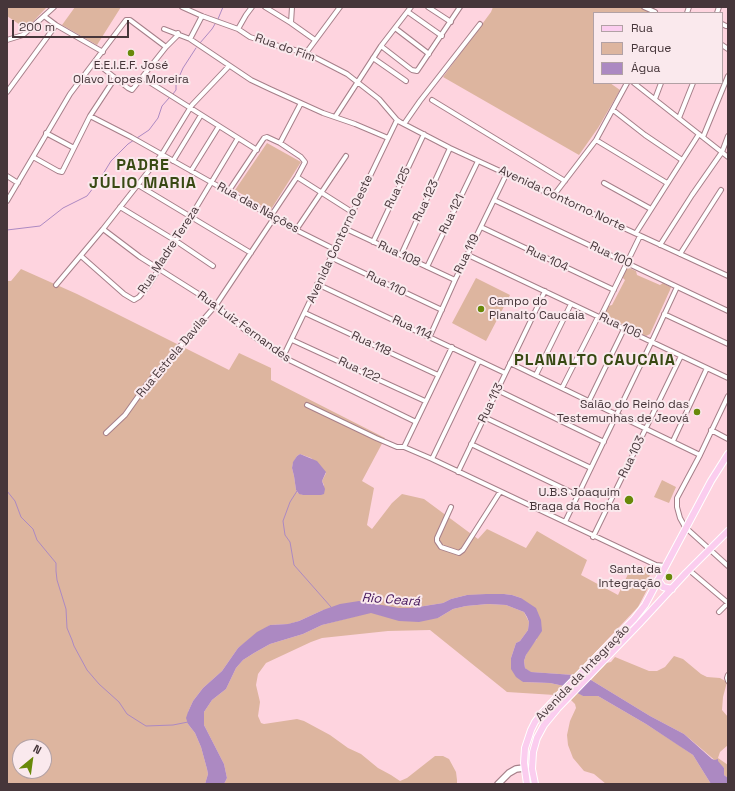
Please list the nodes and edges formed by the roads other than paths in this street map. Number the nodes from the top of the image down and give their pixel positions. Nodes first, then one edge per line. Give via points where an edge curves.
1 (54, 7) edge
2 (182, 7) edge
3 (252, 7) edge
4 (265, 7) edge
5 (292, 7) edge
6 (340, 7) edge
7 (411, 7) edge
8 (428, 7) edge
9 (460, 7) edge
10 (644, 7) edge
11 (188, 8) edge
12 (656, 11) edge
13 (408, 12) junction
14 (44, 16) junction
15 (202, 16) junction
16 (451, 22) junction
17 (291, 23) junction
18 (480, 24) dead end
19 (56, 26) junction
20 (395, 28) junction
21 (164, 29) dead end
22 (238, 29) junction
23 (178, 33) junction
24 (442, 36) junction
25 (190, 39) junction
26 (7, 40) edge
27 (315, 40) junction
28 (380, 46) junction
29 (166, 47) junction
30 (103, 52) junction
31 (306, 53) junction
32 (429, 54) junction
33 (373, 58) junction
34 (95, 62) junction
35 (229, 66) junction
36 (728, 76) edge
37 (116, 78) junction
38 (143, 78) junction
39 (406, 81) dead end
40 (357, 82) junction
41 (626, 84) edge
42 (635, 84) edge
43 (661, 84) edge
44 (693, 84) edge
45 (7, 92) edge
46 (655, 99) junction
47 (432, 100) dead end
48 (301, 103) junction
49 (190, 108) junction
50 (613, 110) junction
51 (201, 115) junction
52 (90, 116) junction
53 (335, 116) junction
54 (679, 118) junction
55 (397, 120) junction
56 (404, 124) junction
57 (219, 126) junction
58 (46, 133) junction
59 (424, 134) junction
60 (701, 136) junction
61 (728, 136) edge
62 (238, 138) junction
63 (388, 138) junction
64 (596, 140) junction
65 (280, 143) junction
66 (74, 148) junction
67 (450, 148) junction
68 (256, 150) junction
69 (722, 152) junction
70 (162, 154) junction
71 (346, 156) dead end
72 (33, 157) junction
73 (728, 157) edge
74 (478, 160) junction
75 (682, 160) junction
76 (173, 161) junction
77 (191, 171) junction
78 (507, 173) junction
79 (7, 176) edge
80 (297, 177) junction
81 (565, 181) junction
82 (211, 182) junction
83 (18, 183) junction
84 (604, 183) dead end
85 (667, 183) junction
86 (138, 185) junction
87 (721, 190) dead end
88 (228, 192) junction
89 (320, 192) junction
90 (554, 195) junction
91 (494, 200) junction
92 (7, 201) edge
93 (120, 207) junction
94 (651, 209) junction
95 (352, 212) junction
96 (191, 217) junction
97 (272, 217) junction
98 (344, 228) junction
99 (480, 228) junction
100 (103, 229) junction
101 (296, 230) junction
102 (638, 235) junction
103 (176, 241) junction
104 (373, 242) junction
105 (660, 245) junction
106 (334, 249) junction
107 (251, 253) junction
108 (680, 254) junction
109 (401, 255) junction
110 (468, 255) junction
111 (81, 256) junction
112 (330, 257) junction
113 (626, 262) junction
114 (213, 266) dead end
115 (427, 267) junction
116 (158, 269) junction
117 (728, 276) edge
118 (455, 280) junction
119 (317, 284) junction
120 (56, 285) dead end
121 (676, 287) junction
122 (614, 290) junction
123 (545, 291) junction
124 (571, 304) junction
125 (216, 305) junction
126 (442, 310) junction
127 (728, 311) edge
128 (305, 313) junction
129 (664, 314) junction
130 (599, 317) junction
131 (624, 329) junction
132 (430, 336) junction
133 (292, 340) junction
134 (652, 341) junction
135 (728, 344) edge
136 (452, 348) junction
137 (681, 356) junction
138 (283, 357) junction
139 (479, 361) junction
140 (510, 363) junction
141 (708, 368) junction
142 (505, 373) junction
143 (438, 375) junction
144 (536, 375) junction
145 (728, 378) edge
146 (562, 388) junction
147 (497, 390) junction
148 (728, 396) edge
149 (426, 401) junction
150 (589, 401) junction
151 (307, 405) dead end
152 (617, 414) junction
153 (484, 417) junction
154 (416, 422) junction
155 (646, 428) junction
156 (712, 430) junction
157 (106, 433) dead end
158 (728, 439) edge
159 (673, 441) junction
160 (604, 442) junction
161 (471, 444) junction
162 (404, 447) junction
163 (728, 454) edge
164 (700, 455) junction
165 (432, 459) junction
166 (591, 468) junction
167 (458, 472) junction
168 (500, 492) junction
169 (577, 495) junction
170 (451, 507) dead end
171 (565, 522) junction
172 (685, 527) junction
173 (728, 531) edge
174 (593, 536) junction
175 (709, 549) junction
176 (665, 566) junction
177 (728, 566) edge
178 (689, 570) junction
179 (658, 580) junction
180 (672, 589) junction
181 (652, 591) junction
182 (664, 598) junction
183 (728, 603) edge
184 (719, 612) dead end
185 (728, 675) edge
186 (728, 681) edge
187 (524, 768) junction
188 (498, 784) edge
189 (527, 784) edge
190 (535, 784) edge

1 - 14 street
2 - 11 street, Rua do Fim
3 - 22 street
4 - 17 street
5 - 17 street
6 - 27 street
7 - 13 street
8 - 16 street
9 - 16 street
10 - 12 street
11 - 15 street, Rua do Fim
13 - 20 street
13 - 24 street
14 - 19 street
14 - 26 street via 23,34
15 - 22 street, Rua do Fim
15 - 25 street
16 - 24 street
17 - 27 street
18 - 56 street
19 - 30 street
19 - 45 street
20 - 28 street
20 - 32 street
21 - 23 street
22 - 31 street, Rua do Fim via 250,37
23 - 25 street
23 - 29 street
24 - 32 street
25 - 35 street
27 - 31 street
28 - 32 street via 415,71
28 - 33 street
29 - 30 street via 128,20
29 - 38 street
30 - 34 street
31 - 40 street, Rua do Fim via 347,74
33 - 39 street
33 - 40 street
34 - 37 street
34 - 58 street via 70,94
35 - 48 street via 251,80
35 - 49 street
36 - 60 street
37 - 38 street via 132,90
37 - 52 street
38 - 49 street
40 - 53 street
40 - 55 street, Rua do Fim via 379,99
41 - 50 street
42 - 46 street
43 - 46 street
44 - 54 street
46 - 54 street
47 - 81 street
48 - 53 street
48 - 65 street
49 - 51 street
49 - 70 street
50 - 64 street
50 - 75 street
51 - 57 street
51 - 76 street
52 - 66 street
52 - 70 street, Rua das Nações
53 - 63 street
54 - 60 street
55 - 56 street, Avenida Contorno Norte
55 - 63 street, Avenida Contorno Oeste
56 - 59 street, Avenida Contorno Norte
57 - 62 street
57 - 77 street
58 - 66 street
58 - 72 street
59 - 67 street, Avenida Contorno Norte
59 - 104 street, Rua 125
60 - 69 street
60 - 75 street
61 - 69 street
62 - 68 street
62 - 82 street, Rua Madre Tereza
63 - 95 street, Avenida Contorno Oeste
64 - 81 street
64 - 85 street
65 - 68 street via 264,138
65 - 80 street, Rua Estrela Davila via 302,157 305,162
66 - 72 street via 62,172
67 - 74 street, Avenida Contorno Norte
67 - 109 street, Rua 123
68 - 88 street
69 - 73 street
69 - 105 street
70 - 76 street, Rua das Nações
70 - 86 street
71 - 89 street
72 - 83 street
74 - 78 street, Avenida Contorno Norte
74 - 115 street, Rua 121
75 - 85 street
76 - 77 street, Rua das Nações
77 - 82 street, Rua das Nações
78 - 90 street, Avenida Contorno Norte
78 - 91 street, Rua 119
79 - 83 street
80 - 89 street
80 - 97 street, Rua Estrela Davila
81 - 90 street
82 - 88 street, Rua das Nações
82 - 96 street, Rua Madre Tereza
83 - 92 street
84 - 94 street
85 - 94 street
86 - 93 street
86 - 96 street
87 - 108 street
88 - 97 street, Rua das Nações
89 - 95 street
89 - 101 street
90 - 102 street, Avenida Contorno Norte
91 - 99 street, Rua 119
91 - 113 street, Rua 100
93 - 100 street
93 - 103 street
94 - 102 street
95 - 98 street, Avenida Contorno Oeste
96 - 103 street, Rua Madre Tereza
96 - 107 street
97 - 101 street, Rua das Nações
97 - 107 street, Rua Estrela Davila
98 - 104 street, Rua 108
98 - 106 street, Avenida Contorno Oeste
99 - 110 street, Rua 119
99 - 122 street, Rua 104
100 - 111 street
100 - 116 street, Rua Luiz Fernandes
101 - 106 street, Rua das Nações
102 - 105 street, Avenida Contorno Norte
102 - 113 street
103 - 114 street
103 - 116 street, Rua Madre Tereza
104 - 109 street, Rua 108
105 - 108 street, Avenida Contorno Norte
106 - 112 street, Avenida Contorno Oeste
107 - 125 street, Rua Estrela Davila
108 - 117 street, Avenida Contorno Norte
109 - 115 street, Rua 108
110 - 118 street, Rua 119
110 - 123 street, Rua 106
111 - 116 street, Rua Madre Tereza via 134,300 149,285
111 - 120 street
112 - 119 street, Avenida Contorno Oeste
112 - 126 street, Rua 110
113 - 121 street, Rua 100
113 - 122 street
115 - 118 street, Rua 108
116 - 125 street, Rua Luiz Fernandes
118 - 126 street, Rua 119
119 - 128 street, Avenida Contorno Oeste
119 - 132 street, Rua 114
121 - 127 street, Rua 100
121 - 129 street
122 - 130 street
123 - 124 street, Rua 106
123 - 140 street, Rua 113
124 - 130 street, Rua 106
124 - 144 street
125 - 138 street, Rua Luiz Fernandes via 246,331
125 - 157 street, Rua Estrela Davila via 147,384 125,415
126 - 132 street, Rua 119
128 - 133 street, Avenida Contorno Oeste
128 - 143 street, Rua 118
129 - 134 street
129 - 135 street
130 - 131 street, Rua 106
130 - 146 street
131 - 134 street, Rua 106
131 - 150 street
132 - 136 street, Rua 114
133 - 138 street, Avenida Contorno Oeste
133 - 149 street, Rua 122
134 - 137 street, Rua 106
134 - 152 street
136 - 139 street, Rua 114
136 - 143 street
137 - 141 street, Rua 106
137 - 155 street, Rua 103
138 - 154 street, Rua Luiz Fernandes
139 - 142 street, Rua 114
139 - 165 street
140 - 142 street, Rua 113
140 - 144 street
141 - 145 street, Rua 106
141 - 159 street
142 - 147 street, Rua 113
143 - 149 street
144 - 146 street
146 - 150 street
147 - 153 street, Rua 113
147 - 160 street
148 - 156 street
149 - 154 street
150 - 152 street
151 - 162 street via 397,447
152 - 155 street
152 - 160 street
153 - 161 street, Rua 113
153 - 166 street
154 - 162 street
155 - 159 street
155 - 174 street, Rua 103
156 - 158 street
156 - 164 street
159 - 164 street
160 - 166 street
161 - 167 street, Rua 113
161 - 169 street
162 - 165 street
163 - 172 main road, Avenida da Integração
164 - 172 street via 677,498 678,513
165 - 167 street
166 - 169 street
167 - 168 street
168 - 170 street via 459,553 441,547 437,541
168 - 171 street
169 - 171 street
171 - 174 street
172 - 175 street
172 - 176 main road, Avenida da Integração
173 - 175 main road, Avenida da Integração
174 - 176 street via 656,565
175 - 177 street
175 - 178 main road, Avenida da Integração
176 - 179 main road, Avenida da Integração
178 - 180 main road, Avenida da Integração
178 - 183 street
179 - 180 main road via 664,588
179 - 181 main road, Avenida da Integração
180 - 182 main road, Avenida da Integração
181 - 182 main road via 659,592
181 - 187 main road, Avenida da Integração via 634,619 541,714 531,730 525,748
182 - 190 main road, Avenida da Integração via 544,725 537,738 532,762
183 - 184 street
185 - 186 street
187 - 188 street via 509,773
187 - 189 main road, Avenida da Integração

